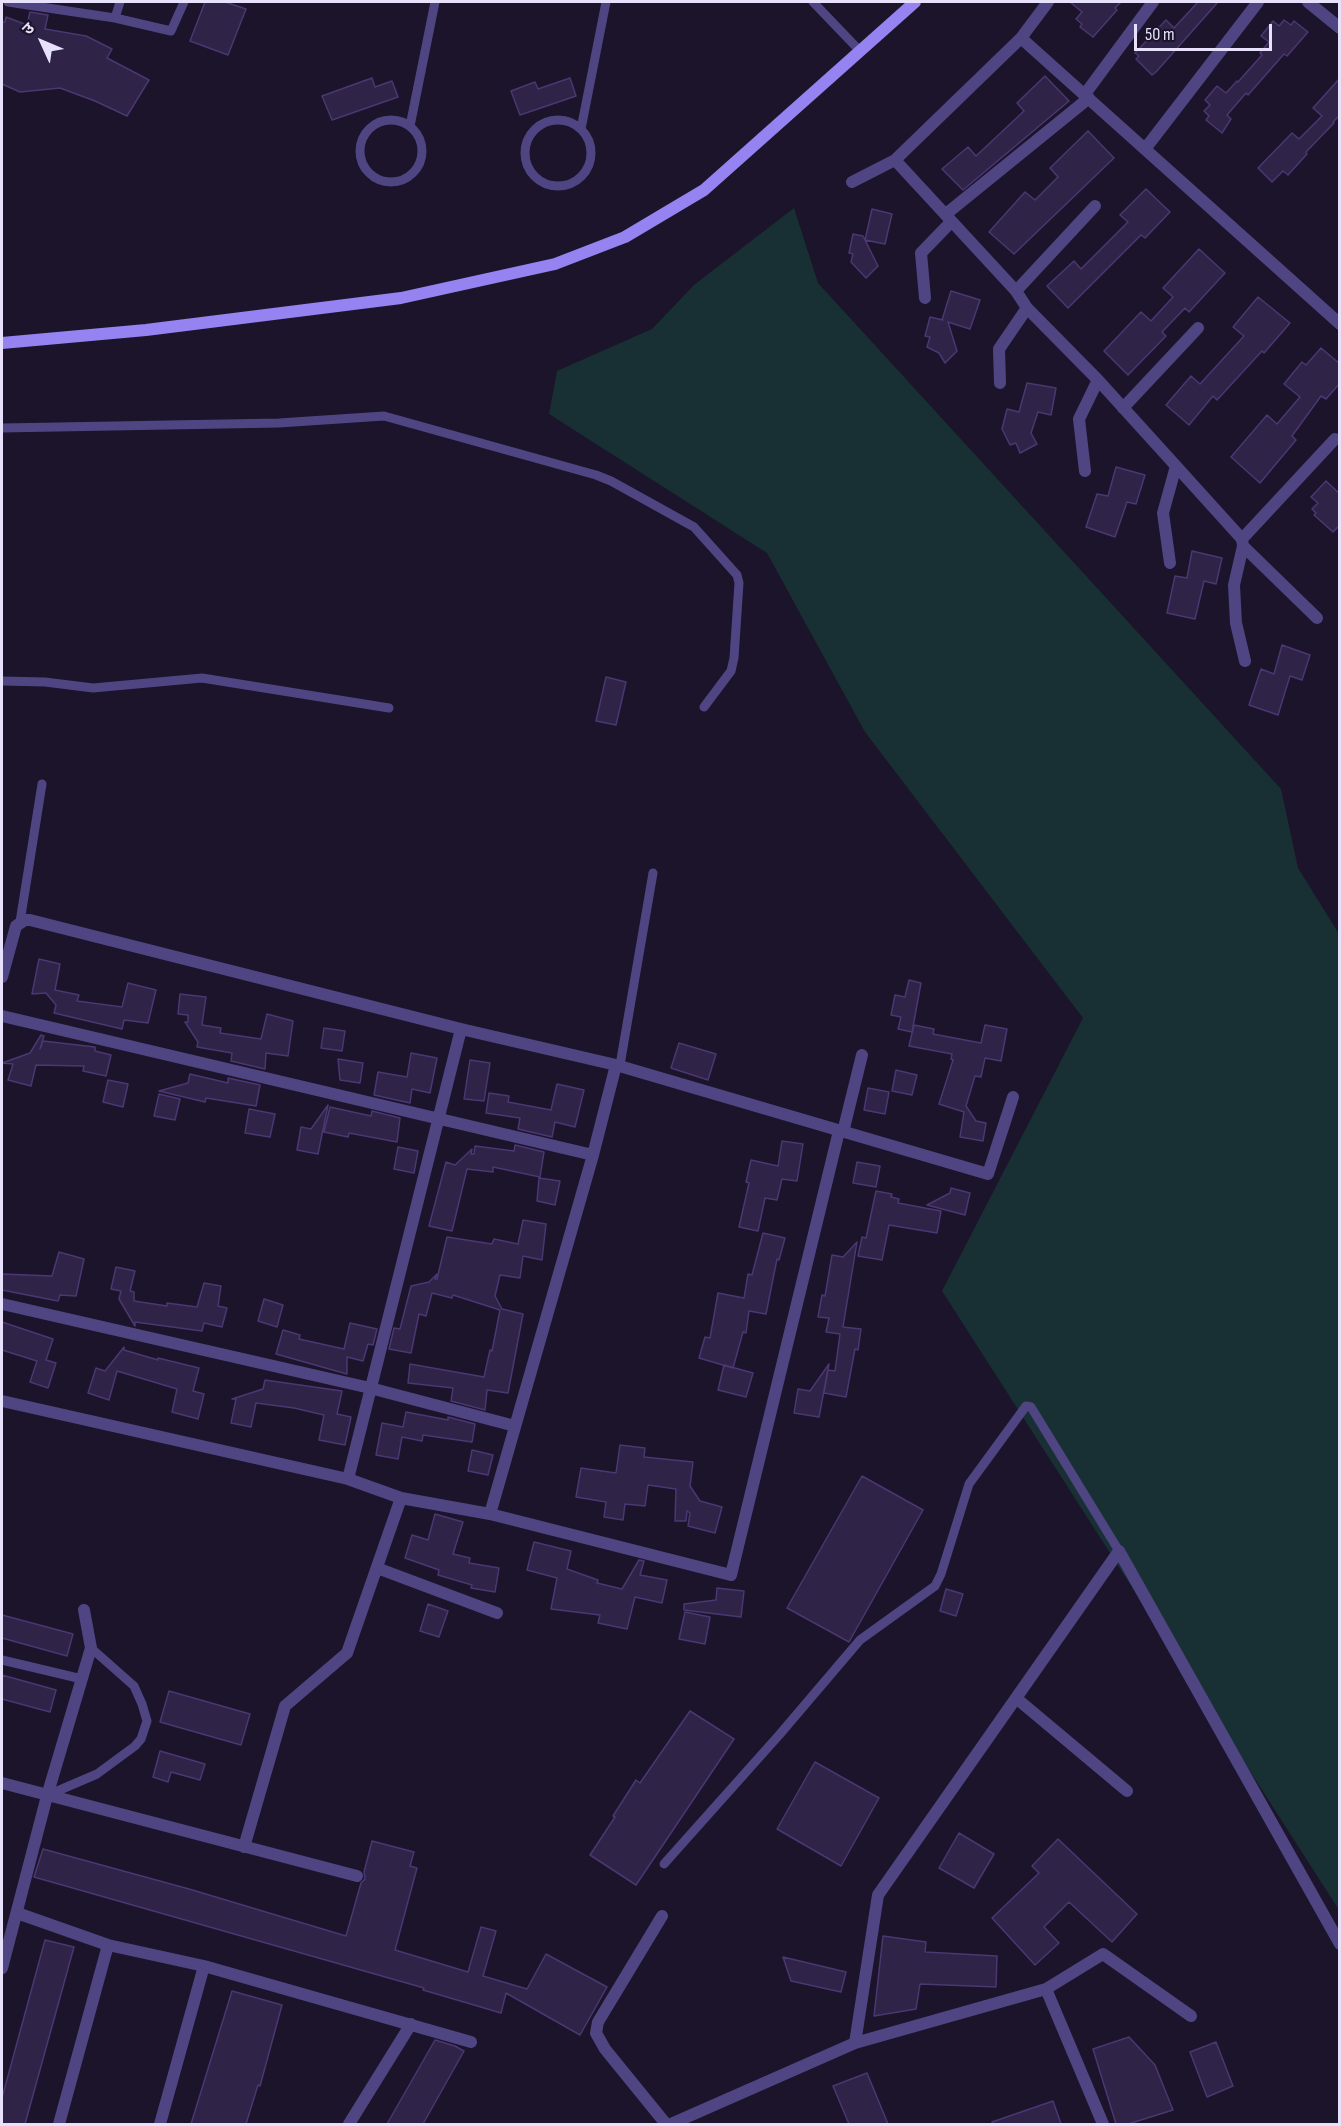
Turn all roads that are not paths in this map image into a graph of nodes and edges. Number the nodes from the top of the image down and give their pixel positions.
1 (8, 2) edge
2 (120, 2) edge
3 (184, 2) edge
4 (435, 2) edge
5 (606, 2) edge
6 (813, 2) edge
7 (915, 2) edge
8 (1048, 2) edge
9 (1153, 2) edge
10 (1258, 2) edge
11 (1308, 2) edge
12 (114, 18) junction
13 (1337, 22) edge
14 (1021, 38) junction
15 (860, 51) junction
16 (1087, 97) junction
17 (410, 126) junction
18 (580, 129) junction
19 (1145, 149) junction
20 (895, 160) junction
21 (852, 182) dead end
22 (1095, 207) dead end
23 (949, 218) junction
24 (1016, 291) junction
25 (925, 298) dead end
26 (1027, 308) junction
27 (1340, 324) edge
28 (1198, 328) dead end
29 (2, 342) edge
30 (1098, 380) junction
31 (1000, 382) dead end
32 (1124, 408) junction
33 (2, 428) edge
34 (1335, 439) dead end
35 (1176, 466) junction
36 (1085, 471) dead end
37 (1243, 543) junction
38 (1170, 563) dead end
39 (1317, 618) dead end
40 (1245, 661) dead end
41 (2, 681) edge
42 (704, 707) dead end
43 (389, 708) dead end
44 (42, 784) dead end
45 (653, 873) dead end
46 (20, 922) junction
47 (2, 977) edge
48 (2, 1016) edge
49 (461, 1029) junction
50 (862, 1055) dead end
51 (618, 1065) junction
52 (1013, 1097) dead end
53 (439, 1119) junction
54 (841, 1132) junction
55 (593, 1155) junction
56 (2, 1304) edge
57 (370, 1388) junction
58 (2, 1401) edge
59 (515, 1426) junction
60 (348, 1479) junction
61 (400, 1498) junction
62 (490, 1514) junction
63 (1119, 1551) junction
64 (376, 1568) junction
65 (84, 1610) dead end
66 (497, 1613) dead end
67 (91, 1648) junction
68 (2, 1660) edge
69 (82, 1679) junction
70 (1016, 1698) junction
71 (2, 1783) edge
72 (1127, 1791) dead end
73 (47, 1796) junction
74 (244, 1847) junction
75 (664, 1864) dead end
76 (357, 1876) dead end
77 (17, 1913) junction
78 (662, 1916) dead end
79 (1340, 1944) edge
80 (108, 1945) junction
81 (204, 1966) junction
82 (2, 1968) edge
83 (1046, 1989) junction
84 (1191, 2016) dead end
85 (411, 2024) junction
86 (471, 2042) dead end
87 (855, 2043) junction
88 (59, 2124) edge
89 (160, 2124) edge
90 (349, 2124) edge
91 (666, 2124) edge
92 (671, 2124) edge
93 (1103, 2124) edge

1 - 12 lane
2 - 12 lane
3 - 12 lane
4 - 17 lane
5 - 18 lane
6 - 15 lane
7 - 15 street
8 - 14 street
9 - 16 street
10 - 19 street
11 - 13 street
14 - 16 street
14 - 20 street
15 - 29 street
16 - 19 street
16 - 23 street
17 - 17 lane
18 - 18 lane
19 - 27 street
20 - 21 street
20 - 23 street
22 - 24 street
23 - 24 street
23 - 25 street
24 - 26 street
26 - 30 street
26 - 31 street
28 - 32 street
30 - 32 street
30 - 36 street
32 - 35 street
33 - 42 lane
34 - 37 street
35 - 37 street
35 - 38 street
37 - 39 street
37 - 40 street
41 - 43 lane
44 - 46 lane
45 - 51 lane
46 - 47 street
46 - 49 street
48 - 53 street
49 - 51 street
49 - 53 street
50 - 54 street
51 - 54 street
51 - 55 street
52 - 54 street
53 - 55 street
53 - 57 street
54 - 62 street
55 - 59 street
56 - 57 street
57 - 59 street
57 - 60 street
58 - 60 street
59 - 62 street
60 - 61 street
61 - 62 street
61 - 64 street
63 - 70 street
63 - 75 lane
63 - 79 street
64 - 66 street
64 - 74 street
65 - 67 street
67 - 69 street
67 - 73 lane
68 - 69 lane
69 - 73 street
70 - 72 street
70 - 87 street
71 - 73 street
73 - 74 street
73 - 77 street
74 - 76 street
77 - 80 street
77 - 82 street
78 - 91 street
80 - 81 street
80 - 88 street
81 - 85 street
81 - 89 street
83 - 84 street
83 - 87 street
83 - 93 street
85 - 86 street
85 - 90 street
87 - 92 street

